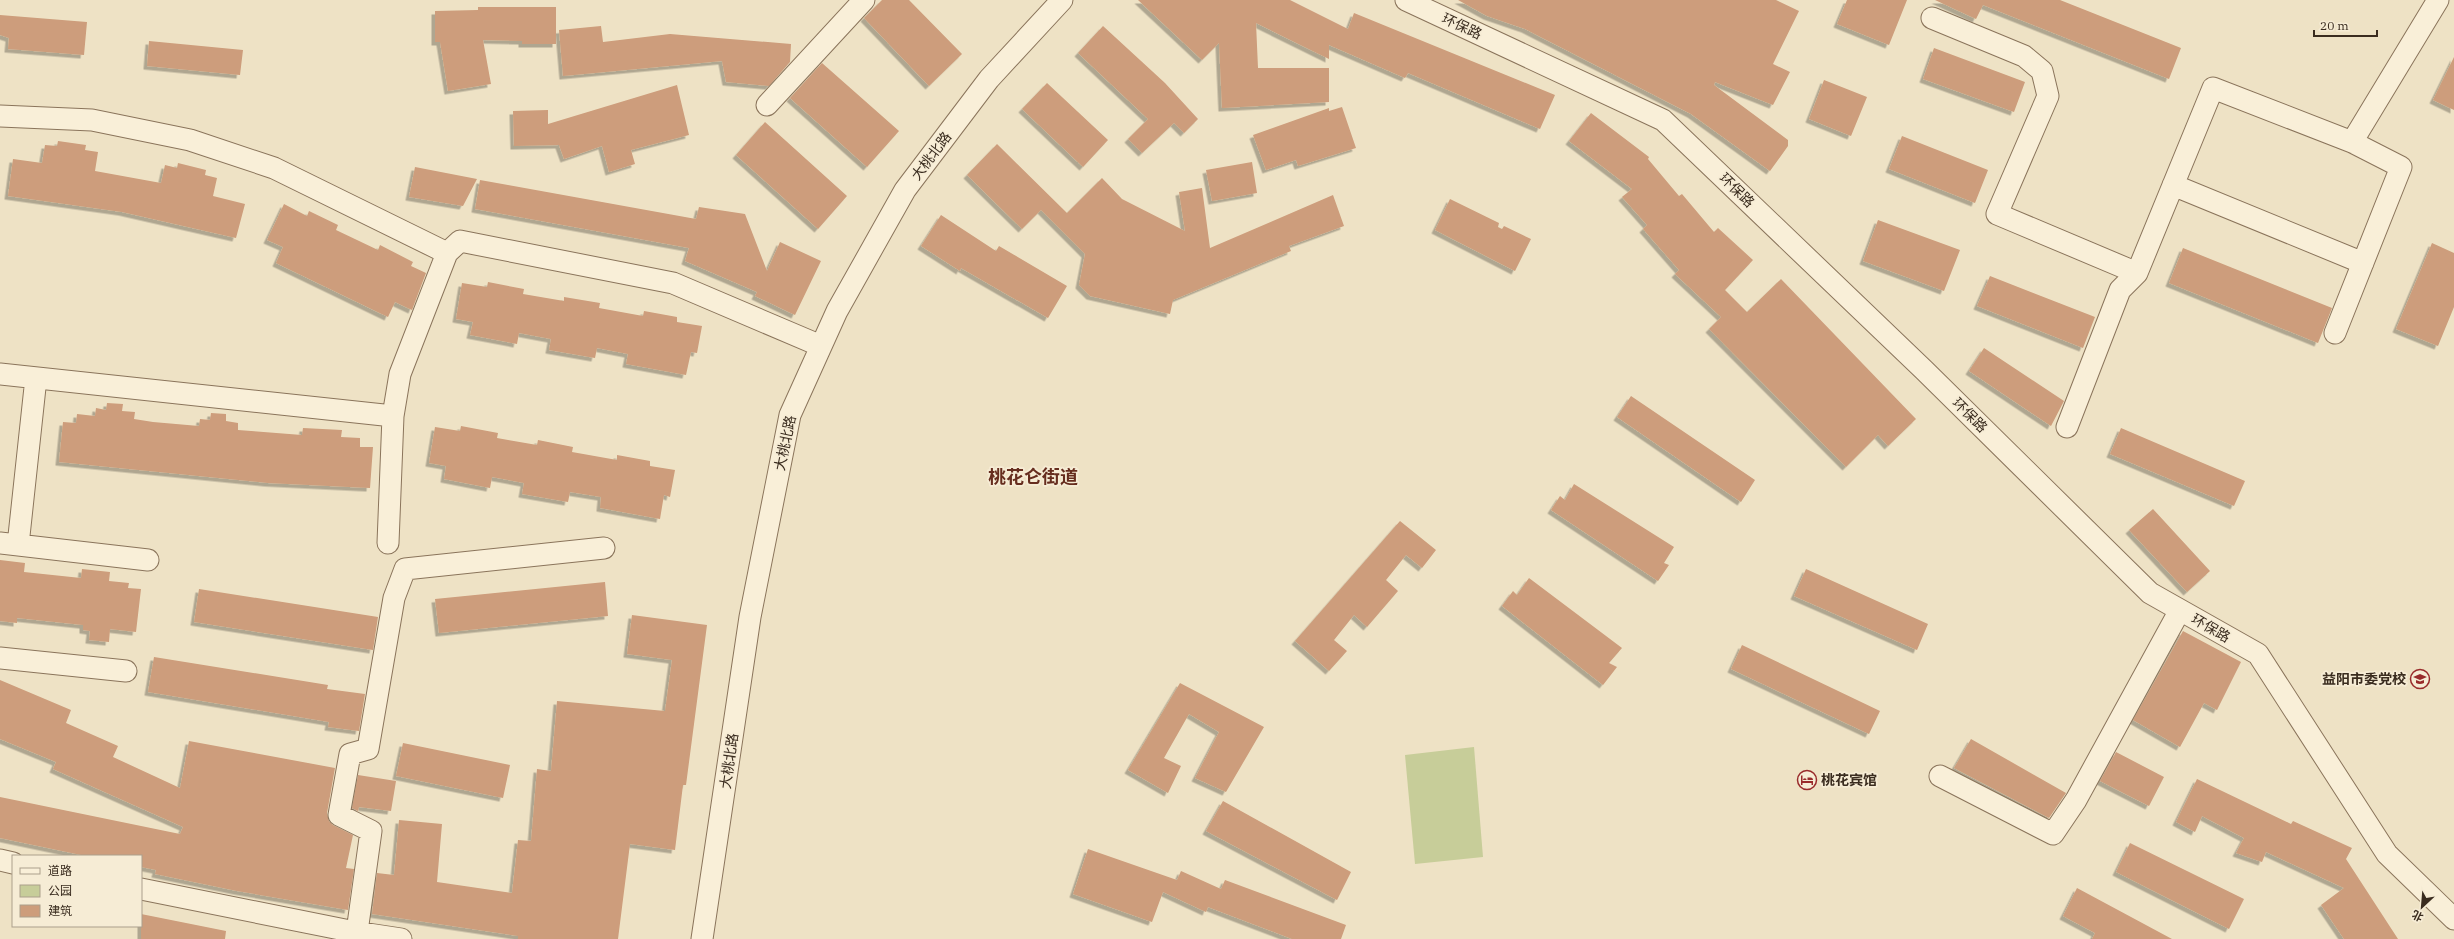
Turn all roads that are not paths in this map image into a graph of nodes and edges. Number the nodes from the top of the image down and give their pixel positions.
1 (864, 0) edge
2 (1062, 0) edge
3 (1406, 0) edge
4 (2438, 0) edge
5 (1932, 18) dead end
6 (766, 105) dead end
7 (0, 116) edge
8 (2352, 142) junction
9 (2173, 185) junction
10 (447, 253) junction
11 (2363, 263) junction
12 (2137, 274) junction
13 (2335, 333) dead end
14 (821, 346) junction
15 (0, 374) edge
16 (36, 378) junction
17 (393, 416) junction
18 (2067, 427) dead end
19 (388, 543) dead end
20 (9, 544) edge
21 (604, 548) dead end
22 (148, 560) dead end
23 (2180, 610) junction
24 (0, 658) edge
25 (126, 671) dead end
26 (1940, 776) dead end
27 (0, 860) edge
28 (12, 862) edge
29 (142, 888) edge
30 (2454, 919) edge
31 (355, 936) edge
32 (401, 939) edge
33 (702, 939) edge

1 - 6 street
2 - 14 street, 大桃北路
3 - 23 street, 环保路
4 - 8 street
5 - 12 street
7 - 10 street
8 - 9 street
8 - 11 street
9 - 11 street
9 - 12 street
10 - 14 street
10 - 17 street
11 - 13 street
12 - 18 street
14 - 33 street, 大桃北路
15 - 16 street
16 - 17 street
16 - 20 street
17 - 19 street
20 - 22 street
21 - 31 street
23 - 26 street
23 - 30 street, 环保路
24 - 25 street
27 - 28 street
29 - 31 street
31 - 32 street

